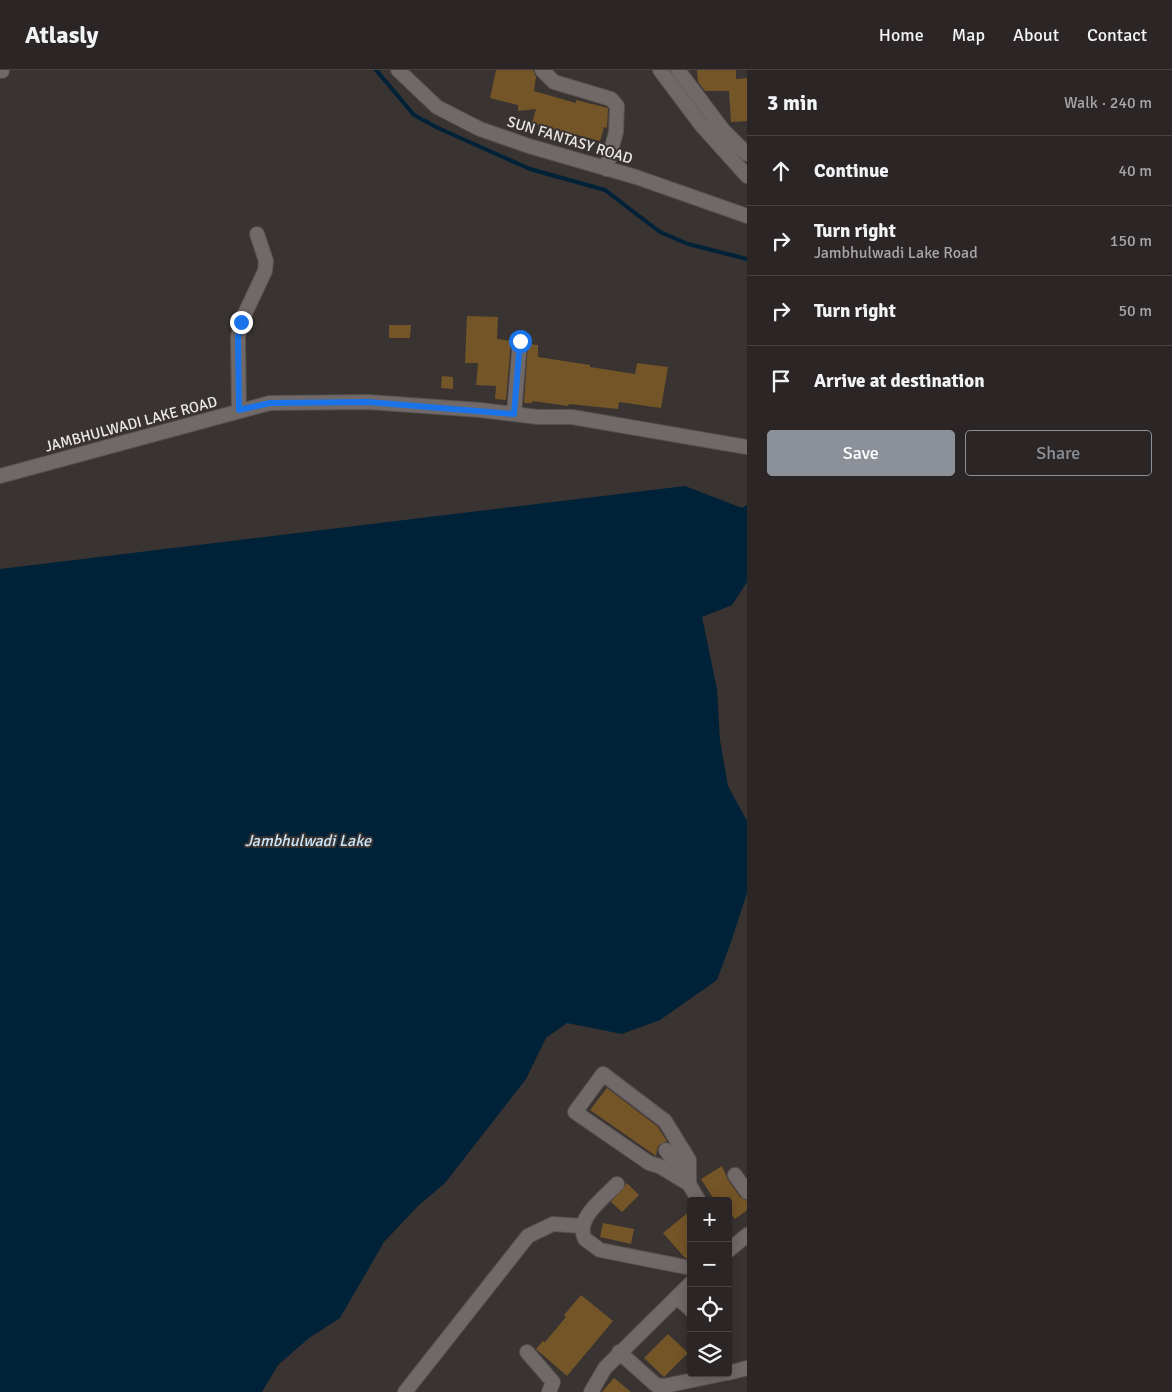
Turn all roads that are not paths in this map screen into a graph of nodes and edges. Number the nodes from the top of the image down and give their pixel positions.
1 (398, 70) edge
2 (542, 70) edge
3 (660, 70) edge
4 (678, 70) edge
5 (747, 154) edge
6 (606, 169) junction
7 (747, 176) edge
8 (747, 216) edge
9 (257, 234) dead end
10 (520, 341) dead end
11 (239, 410) junction
12 (514, 414) junction
13 (747, 447) edge
14 (0, 476) edge
15 (666, 1150) dead end
16 (734, 1176) dead end
17 (617, 1184) dead end
18 (689, 1184) junction
19 (747, 1192) edge
20 (697, 1197) edge
21 (582, 1226) junction
22 (747, 1235) edge
23 (732, 1247) edge
24 (687, 1267) edge
25 (687, 1287) edge
26 (677, 1297) junction
27 (687, 1306) edge
28 (527, 1352) dead end
29 (619, 1352) junction
30 (747, 1368) edge
31 (732, 1372) edge
32 (708, 1377) edge
33 (653, 1388) edge
34 (405, 1392) edge
35 (549, 1392) edge
36 (591, 1392) edge

1 - 6 street, SUN FANTASY ROAD
2 - 6 street
3 - 7 street
4 - 5 street
6 - 8 street, SUN FANTASY ROAD
9 - 11 street
10 - 12 street
11 - 12 street, JAMBHULWADI LAKE ROAD
11 - 14 street, JAMBHULWADI LAKE ROAD
12 - 13 street, JAMBHULWADI LAKE ROAD
15 - 18 street
16 - 19 street
17 - 21 street
18 - 18 street
18 - 20 street
21 - 24 street
21 - 34 street
22 - 23 street
25 - 26 street
26 - 27 street
26 - 29 street
28 - 35 street
29 - 33 street
29 - 36 street
30 - 31 street
32 - 33 street

